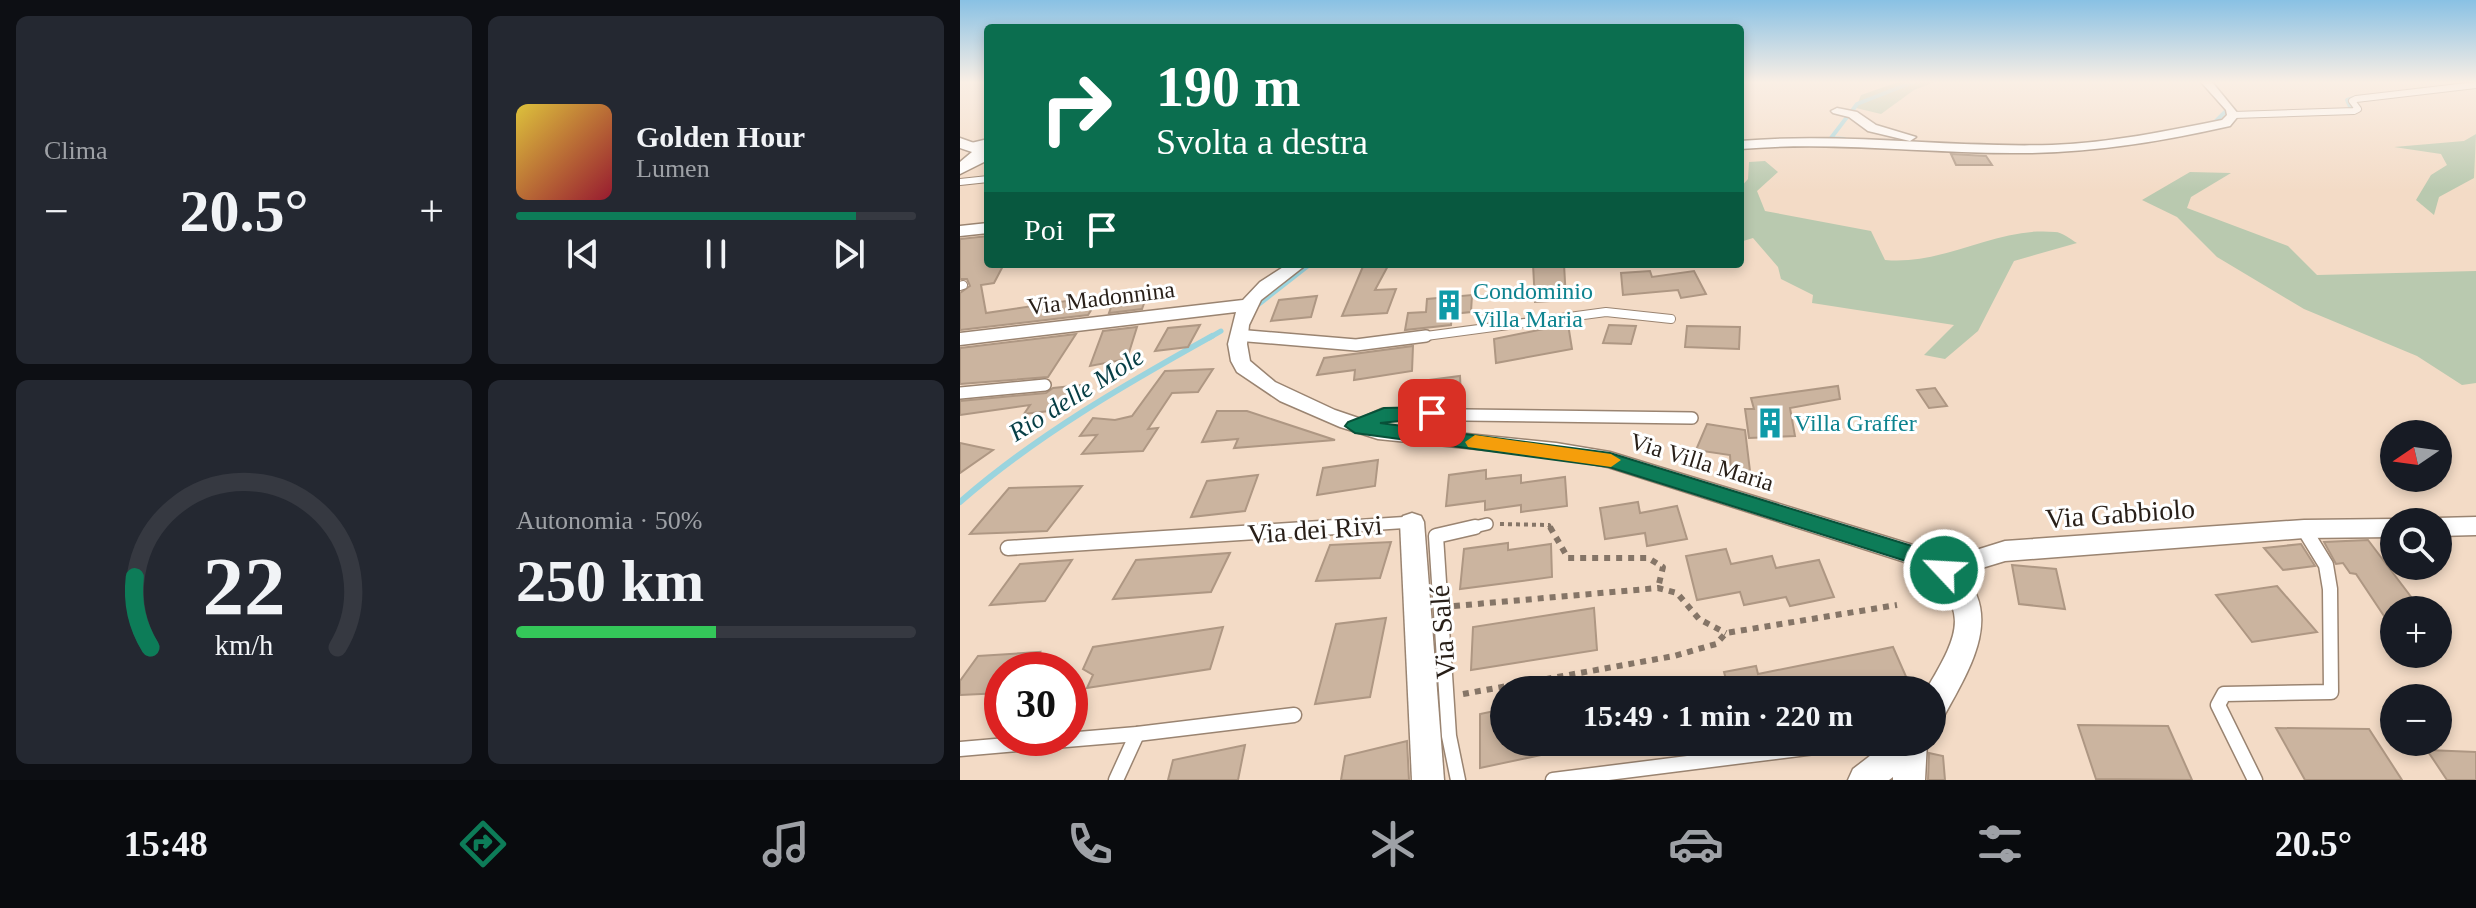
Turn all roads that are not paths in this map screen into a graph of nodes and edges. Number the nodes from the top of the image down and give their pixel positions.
1 (1859, 118) edge
2 (2230, 118) edge
3 (974, 143) edge
4 (1744, 145) edge
5 (1937, 148) junction
6 (960, 169) edge
7 (984, 179) edge
8 (960, 182) edge
9 (984, 228) edge
10 (960, 231) edge
11 (1294, 268) edge
12 (1247, 305) junction
13 (1671, 319) dead end
14 (1239, 335) junction
15 (960, 339) edge
16 (1045, 385) dead end
17 (960, 393) edge
18 (1692, 418) dead end
19 (1355, 426) junction
20 (1412, 522) joint
21 (1487, 524) road end
22 (2476, 526) edge
23 (2452, 527) edge
24 (2380, 528) edge
25 (2304, 529) junction
26 (1008, 548) dead end
27 (1944, 570) junction
28 (1946, 680) edge
29 (1294, 715) dead end
30 (1137, 734) junction
31 (960, 749) edge
32 (1743, 756) edge
33 (1895, 756) edge
34 (1910, 756) edge
35 (1116, 780) edge
36 (1428, 780) edge
37 (1458, 780) edge
38 (1553, 780) edge
39 (1864, 780) edge
40 (1909, 780) edge
41 (2255, 780) edge

1 - 5 street
2 - 5 street
3 - 6 street
4 - 5 street
7 - 8 lane
9 - 10 street
11 - 12 street
12 - 14 street
12 - 15 street, Via Madonnina
13 - 14 lane
14 - 19 street, Via Villa Maria
16 - 17 lane
18 - 19 lane
19 - 27 street, Via Villa Maria
20 - 26 lane, Via dei Rivi
20 - 36 street, Via dei Rivi
21 - 37 lane, Via Salé
22 - 23 street
24 - 25 street, Via Gabbiolo
25 - 27 street, Via Gabbiolo
25 - 41 lane
27 - 28 street
29 - 30 lane
30 - 31 lane
30 - 35 lane
32 - 38 lane
33 - 39 street
34 - 40 street

